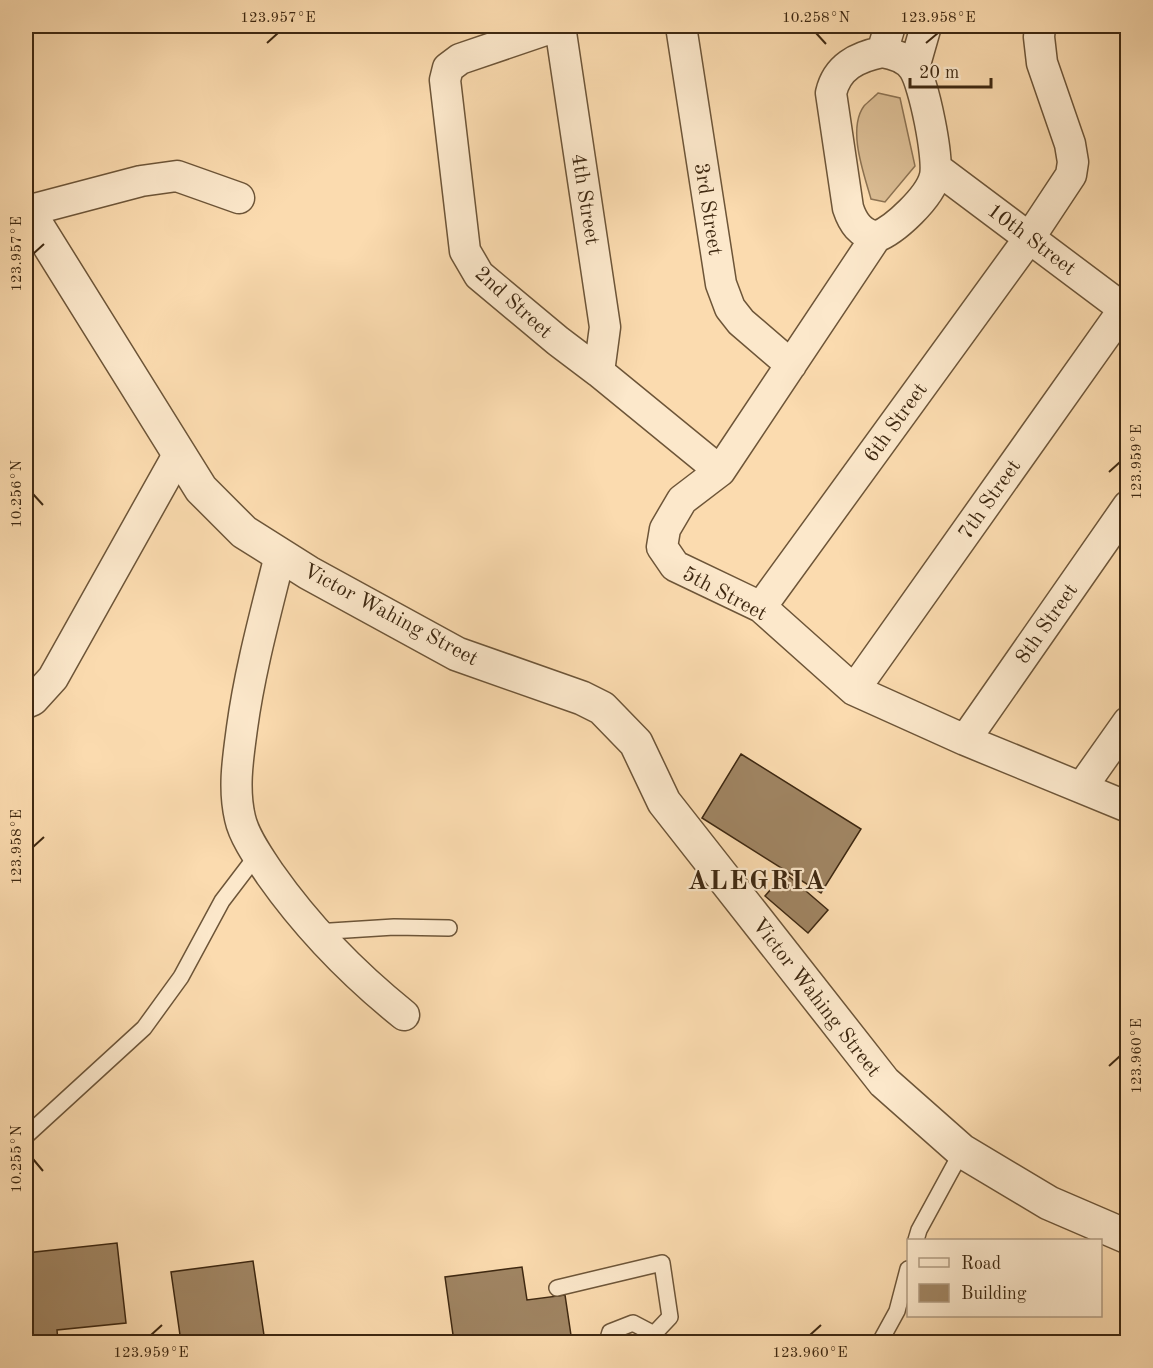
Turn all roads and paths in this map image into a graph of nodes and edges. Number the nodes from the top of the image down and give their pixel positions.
1 (558, 26) edge
2 (681, 26) edge
3 (926, 26) edge
4 (1040, 26) edge
5 (886, 39) edge
6 (914, 68) junction
7 (936, 168) junction
8 (239, 198) dead end
9 (26, 209) edge
10 (876, 237) junction
11 (1030, 237) junction
12 (1126, 310) edge
13 (791, 365) junction
14 (599, 372) junction
15 (179, 453) junction
16 (720, 471) junction
17 (1128, 506) edge
18 (280, 555) junction
19 (761, 607) junction
20 (854, 690) junction
21 (26, 703) edge
22 (1128, 722) edge
23 (965, 740) junction
24 (1082, 787) junction
25 (1128, 807) edge
26 (257, 855) junction
27 (449, 928) dead end
28 (315, 932) junction
29 (404, 1015) dead end
30 (26, 1136) edge
31 (962, 1151) junction
32 (1128, 1237) edge
33 (916, 1239) edge
34 (907, 1276) edge
35 (557, 1288) dead end
36 (655, 1338) edge
37 (607, 1342) edge
38 (880, 1342) edge

1 - 14 street, 4th Street
1 - 14 street, 2nd Street
2 - 13 street, 3rd Street
3 - 6 street
4 - 11 street, 6th Street
5 - 6 street
5 - 10 street
6 - 7 street
7 - 10 street
7 - 11 street, 10th Street
8 - 9 street
9 - 15 street, Victor Wahing Street
10 - 13 street, 5th Street
11 - 12 street, 10th Street
11 - 19 street, 6th Street
12 - 20 street, 7th Street
13 - 16 street, 5th Street
14 - 16 street, 2nd Street
15 - 18 street, Victor Wahing Street
15 - 21 street
16 - 19 street, 5th Street
17 - 23 street, 8th Street
18 - 26 street
18 - 31 street, Victor Wahing Street
19 - 20 street, 5th Street
20 - 23 street, 5th Street
22 - 24 street
23 - 24 street, 5th Street
24 - 25 street, 5th Street
26 - 28 street
26 - 30 lane
27 - 28 lane
28 - 29 street
31 - 32 street, Victor Wahing Street
31 - 33 lane
34 - 38 lane
35 - 36 lane
36 - 37 lane

